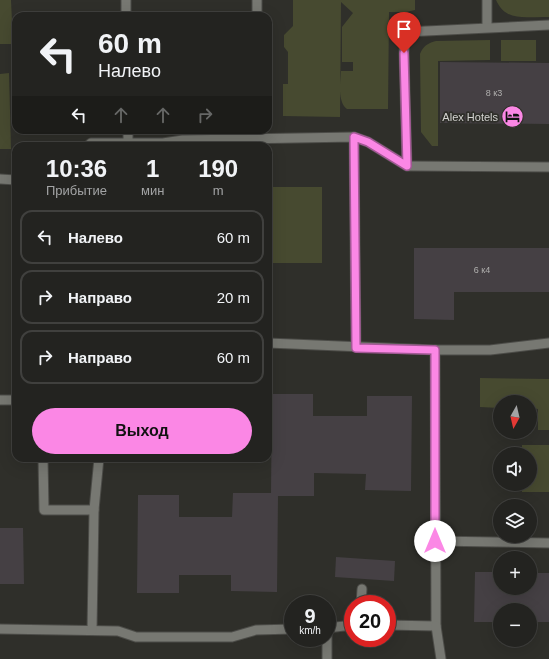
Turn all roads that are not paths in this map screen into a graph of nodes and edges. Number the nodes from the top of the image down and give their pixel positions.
1 (126, 0) edge
2 (257, 0) edge
3 (487, 0) edge
4 (126, 12) edge
5 (257, 12) edge
6 (549, 25) edge
7 (487, 27) junction
8 (128, 134) edge
9 (258, 134) edge
10 (354, 137) junction
11 (128, 142) edge
12 (173, 142) edge
13 (407, 166) junction
14 (549, 167) edge
15 (0, 180) edge
16 (12, 180) edge
17 (272, 343) edge
18 (549, 343) edge
19 (356, 348) junction
20 (435, 350) junction
21 (0, 400) edge
22 (12, 400) edge
23 (43, 462) edge
24 (99, 462) edge
25 (94, 510) junction
26 (435, 541) junction
27 (549, 543) edge
28 (362, 589) dead end
29 (362, 595) edge
30 (396, 625) edge
31 (436, 626) junction
32 (0, 629) edge
33 (284, 629) edge
34 (92, 630) junction
35 (327, 647) edge
36 (327, 659) edge
37 (441, 659) edge

1 - 4 lane
2 - 5 lane
3 - 7 lane
6 - 7 lane
7 - 13 lane
8 - 11 lane
9 - 10 lane
9 - 12 lane
10 - 13 lane
10 - 19 lane
13 - 14 lane
15 - 16 lane
17 - 19 lane
18 - 20 lane
19 - 20 lane
20 - 26 lane
21 - 22 lane
23 - 25 lane
24 - 25 lane
25 - 34 lane
26 - 27 lane
26 - 31 lane
28 - 29 lane
30 - 31 lane
31 - 37 lane
32 - 34 lane
33 - 34 lane
35 - 36 lane

